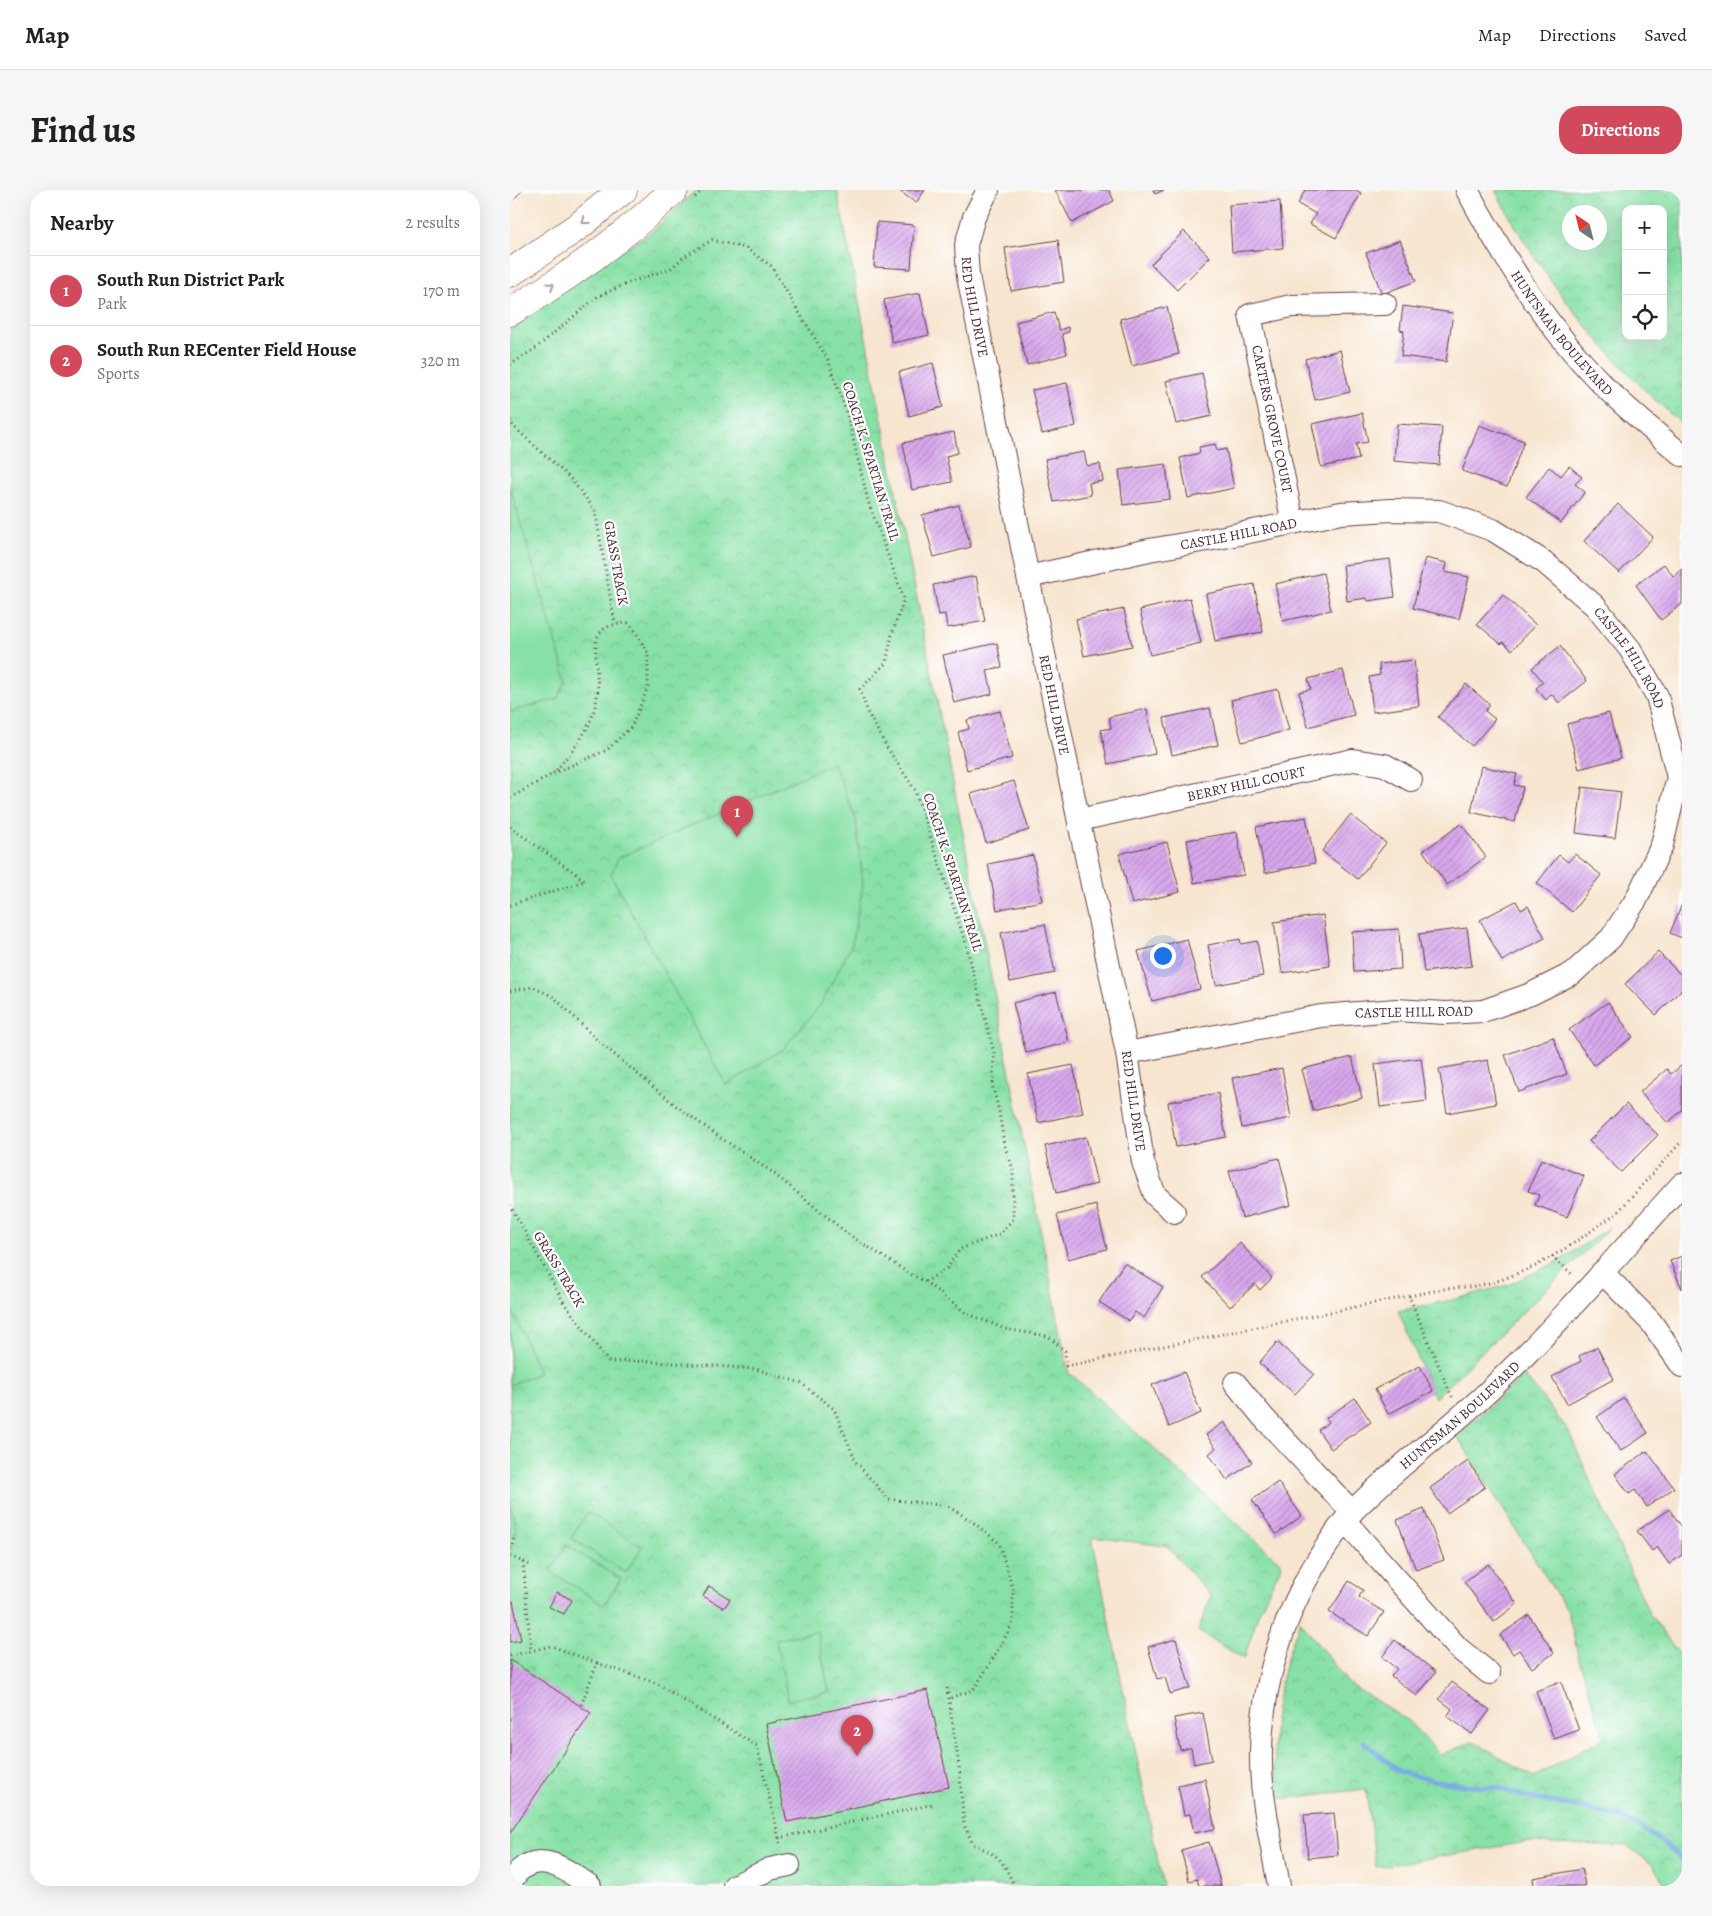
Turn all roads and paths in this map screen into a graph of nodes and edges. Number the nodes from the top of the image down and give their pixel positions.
1 (623, 190) edge
2 (674, 190) edge
3 (988, 190) edge
4 (1467, 190) edge
5 (510, 272) edge
6 (1385, 304) dead end
7 (510, 312) edge
8 (510, 365) edge
9 (510, 420) edge
10 (1682, 455) edge
11 (1294, 524) junction
12 (1028, 577) junction
13 (615, 624) junction
14 (554, 773) junction
15 (1680, 776) edge
16 (1411, 780) dead end
17 (510, 798) edge
18 (1079, 820) junction
19 (510, 827) edge
20 (510, 905) edge
21 (510, 991) edge
22 (1127, 1053) junction
23 (1682, 1141) edge
24 (1682, 1184) edge
25 (510, 1205) edge
26 (1174, 1212) dead end
27 (1552, 1256) junction
28 (1595, 1280) junction
29 (926, 1282) junction
30 (1409, 1296) junction
31 (1682, 1366) edge
32 (1234, 1383) dead end
33 (1461, 1416) junction
34 (1348, 1516) junction
35 (514, 1535) dead end
36 (510, 1549) edge
37 (510, 1556) edge
38 (523, 1562) junction
39 (532, 1566) dead end
40 (531, 1651) junction
41 (510, 1656) edge
42 (597, 1663) junction
43 (1489, 1672) dead end
44 (947, 1688) dead end
45 (950, 1698) junction
46 (581, 1706) dead end
47 (934, 1804) dead end
48 (779, 1838) junction
49 (789, 1865) joint
50 (510, 1883) edge
51 (590, 1886) edge
52 (734, 1886) edge
53 (1014, 1886) edge
54 (1279, 1886) edge

1 -> 5 highway
7 -> 2 highway
3 - 12 street, RED HILL DRIVE
4 - 10 street, HUNTSMAN BOULEVARD
6 - 11 street, CARTERS GROVE COURT
8 - 29 path, COACH K. SPARTIAN TRAIL
9 - 13 path, GRASS TRACK
11 - 12 street, CASTLE HILL ROAD
11 - 15 street, CASTLE HILL ROAD
12 - 18 street, RED HILL DRIVE
13 - 14 path
13 - 14 path
14 - 17 path
15 - 22 street, CASTLE HILL ROAD
16 - 18 street, BERRY HILL COURT
18 - 22 street, RED HILL DRIVE
19 - 20 path
21 - 29 path
22 - 26 street, RED HILL DRIVE
23 - 27 path
24 - 28 street, HUNTSMAN BOULEVARD
25 - 45 path, GRASS TRACK
27 - 28 path
27 - 30 path
28 - 31 street
28 - 33 street, HUNTSMAN BOULEVARD
29 - 30 path
30 - 33 path
32 - 34 street
33 - 34 street, HUNTSMAN BOULEVARD
34 - 43 street
34 - 54 street, HUNTSMAN BOULEVARD
35 - 36 path
37 - 38 path
38 - 39 path
38 - 40 path
40 - 41 path
40 - 42 path
42 - 46 path
42 - 48 path
44 - 45 path
45 - 53 path
47 - 48 path
48 - 49 path
49 - 52 street
50 - 51 street

